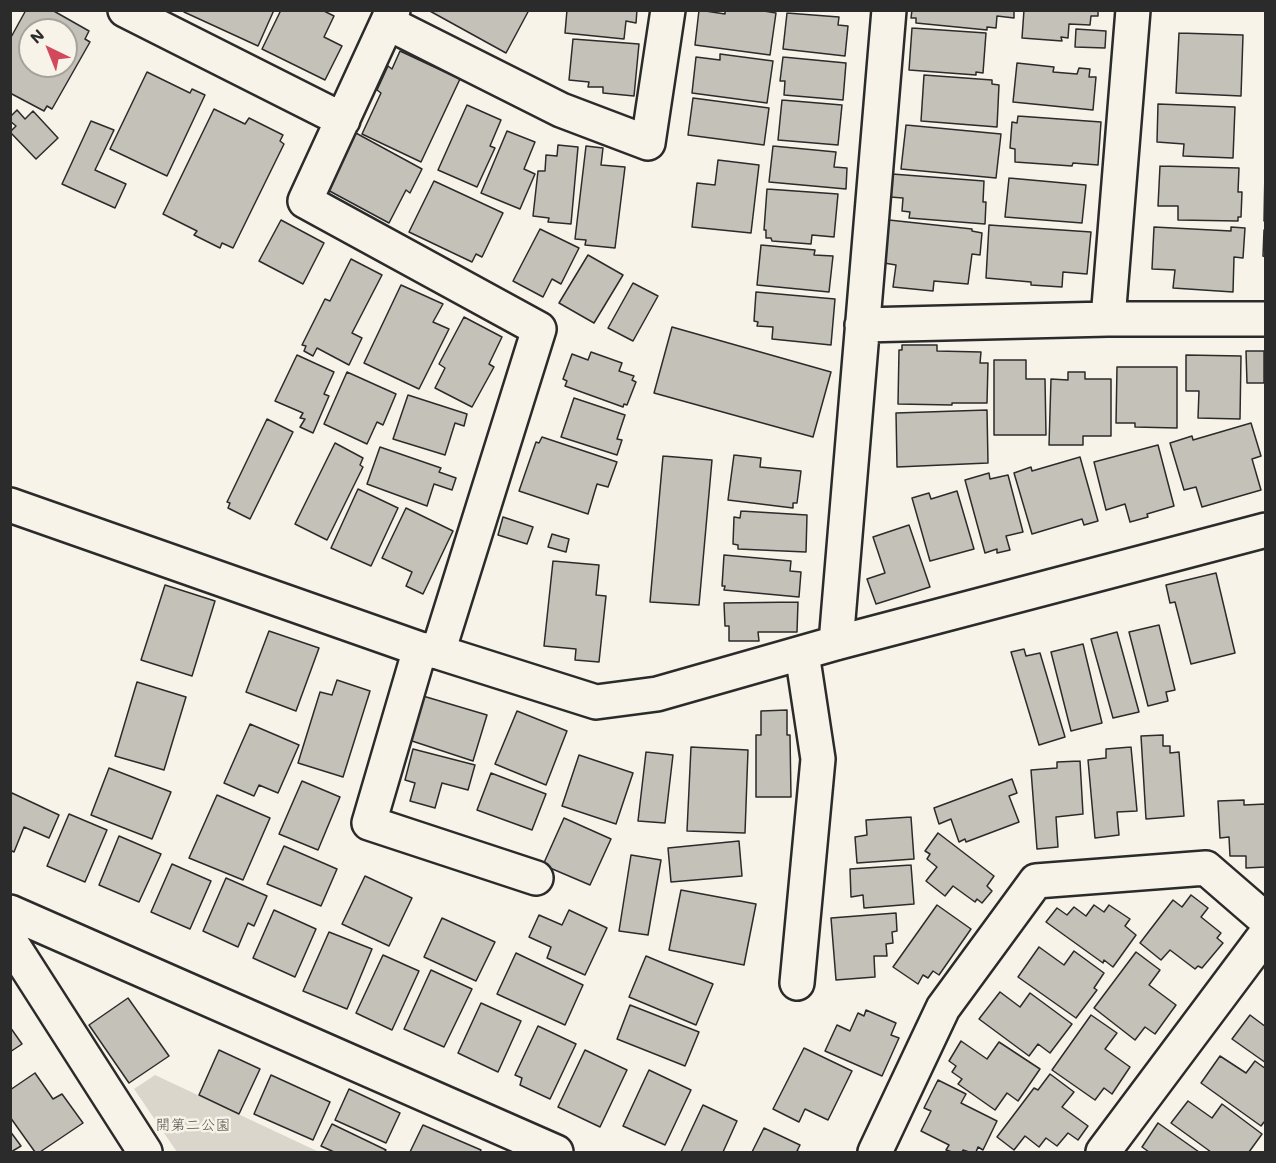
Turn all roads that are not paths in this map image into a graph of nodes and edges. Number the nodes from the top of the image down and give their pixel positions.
1 (668, 10) edge
2 (889, 10) edge
3 (1133, 10) edge
4 (135, 12) edge
5 (390, 17) edge
6 (343, 120) junction
7 (1266, 318) edge
8 (1108, 319) junction
9 (862, 325) junction
10 (10, 505) edge
11 (1266, 530) edge
12 (836, 642) junction
13 (429, 650) junction
14 (802, 653) junction
15 (536, 878) dead end
16 (10, 912) edge
17 (1266, 920) edge
18 (1266, 934) edge
19 (10, 941) edge
20 (796, 983) dead end
21 (134, 1149) edge
22 (556, 1152) edge
23 (875, 1152) edge
24 (1103, 1152) edge

1 - 5 street
2 - 9 street
3 - 8 street
4 - 6 street
5 - 6 street
6 - 13 street
7 - 8 street
8 - 9 street
9 - 12 street
10 - 13 street
11 - 12 street
12 - 14 street
13 - 14 street
13 - 15 street
14 - 20 street
16 - 22 street
17 - 23 street
18 - 24 street
19 - 21 street

